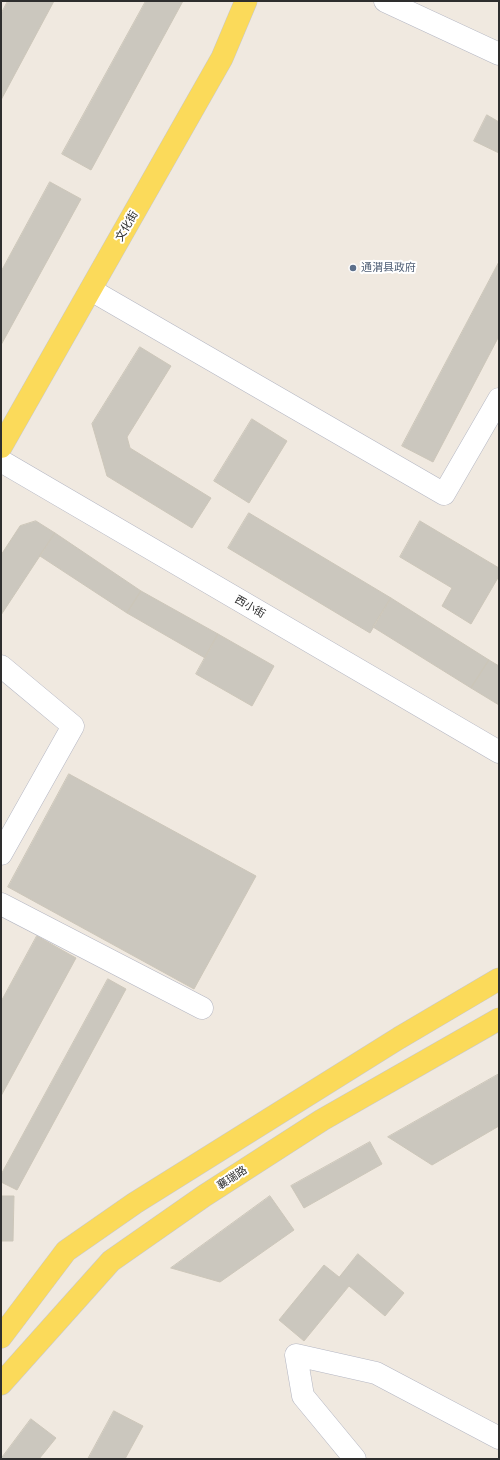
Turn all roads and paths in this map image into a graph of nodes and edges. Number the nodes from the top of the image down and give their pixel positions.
1 (246, 1) edge
2 (385, 1) edge
3 (499, 54) edge
4 (91, 290) junction
5 (499, 399) edge
6 (1, 447) edge
7 (1, 461) edge
8 (1, 666) edge
9 (499, 752) edge
10 (1, 854) edge
11 (1, 904) edge
12 (499, 979) edge
13 (202, 1008) dead end
14 (499, 1019) edge
15 (1, 1336) edge
16 (1, 1384) edge
17 (499, 1438) edge
18 (355, 1459) edge

1 - 4 main road, 文化街
2 - 3 street
4 - 5 street
4 - 6 main road, 文化街
7 - 9 street, 西小街
8 - 10 street
11 - 13 street
12 - 15 main road
14 - 16 main road, 襄瑞路
17 - 18 street

